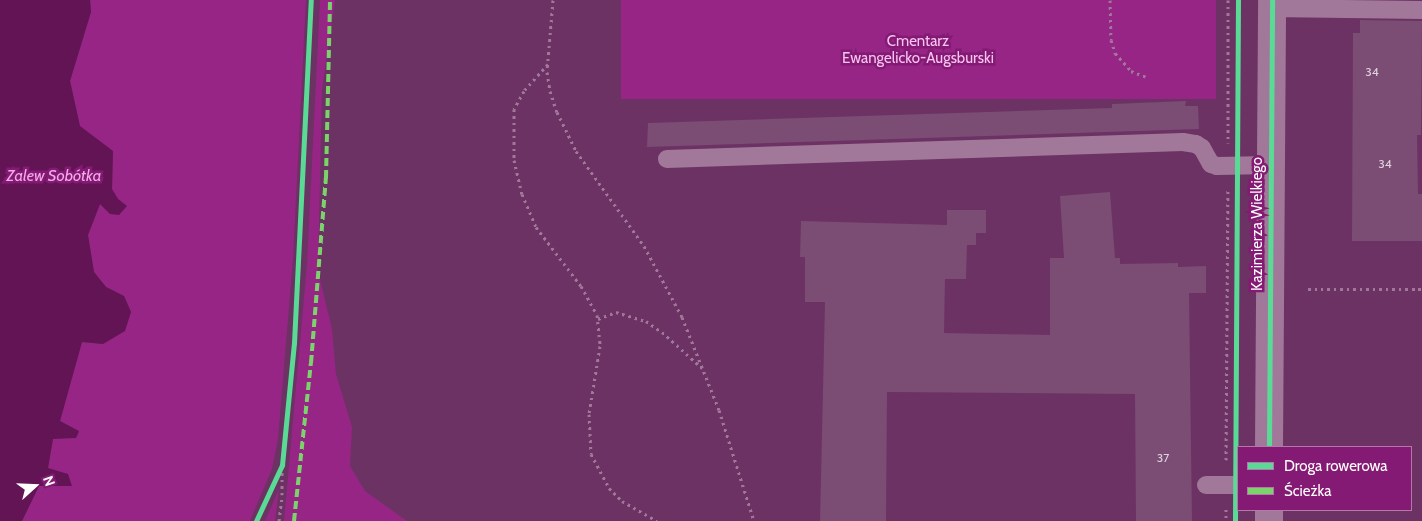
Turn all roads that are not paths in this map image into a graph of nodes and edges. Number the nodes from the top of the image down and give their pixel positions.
1 (1272, 4) edge
2 (1422, 10) edge
3 (667, 159) dead end
4 (1270, 164) junction
5 (1269, 446) edge
6 (1206, 485) dead end
7 (1232, 485) edge

1 - 2 lane
1 - 4 street, Kazimierza Wielkiego
3 - 4 lane
4 - 5 street, Kazimierza Wielkiego
6 - 7 lane

